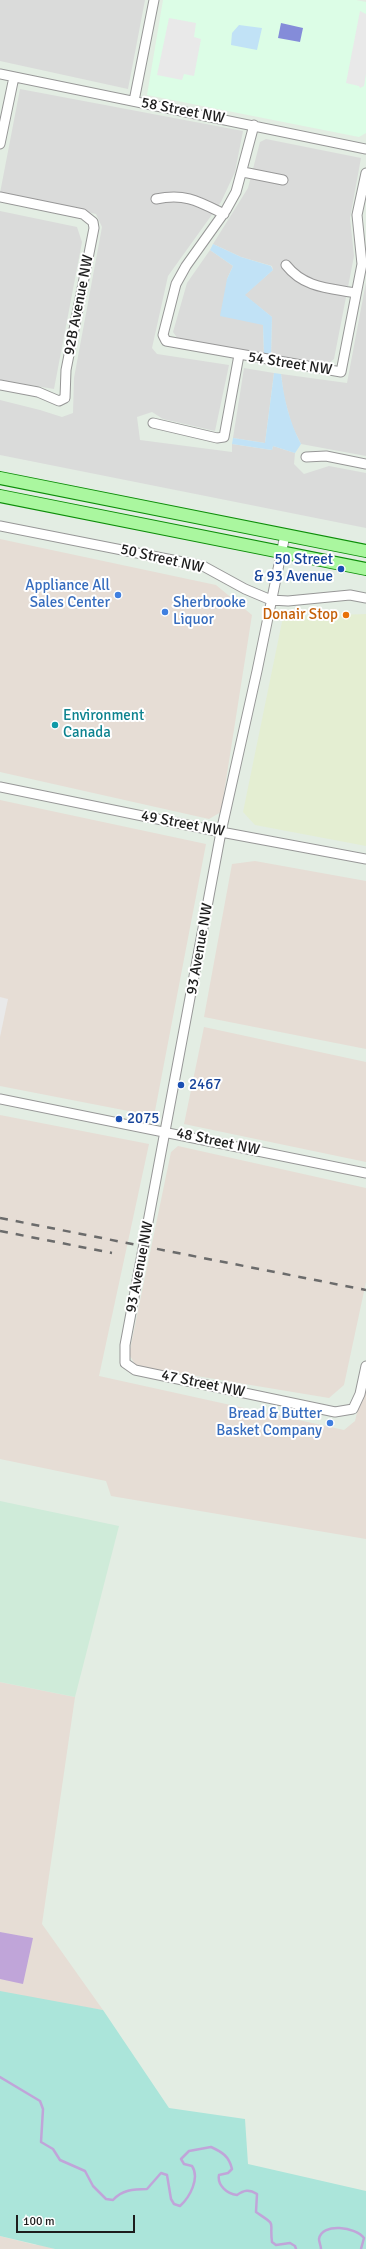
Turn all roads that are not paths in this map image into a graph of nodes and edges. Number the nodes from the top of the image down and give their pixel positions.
1 (154, 0) edge
2 (0, 74) edge
3 (14, 77) junction
4 (134, 101) junction
5 (254, 125) junction
6 (0, 144) edge
7 (366, 149) edge
8 (243, 172) junction
9 (366, 173) edge
10 (283, 180) dead end
11 (0, 197) edge
12 (156, 199) dead end
13 (224, 214) junction
14 (286, 265) dead end
15 (356, 293) junction
16 (239, 355) junction
17 (0, 385) edge
18 (152, 423) dead end
19 (306, 457) dead end
20 (366, 464) edge
21 (0, 478) edge
22 (0, 496) edge
23 (0, 526) edge
24 (285, 535) junction
25 (366, 551) edge
26 (281, 552) junction
27 (366, 569) edge
28 (366, 598) edge
29 (271, 600) junction
30 (0, 787) edge
31 (221, 832) junction
32 (366, 859) edge
33 (0, 1099) edge
34 (166, 1132) junction
35 (366, 1173) edge
36 (124, 1364) joint
37 (366, 1366) edge

1 - 4 street
2 - 3 street, 58 Street NW
3 - 4 street, 58 Street NW
3 - 6 street
4 - 5 street, 58 Street NW
5 - 7 street, 58 Street NW
5 - 8 street
8 - 10 street
8 - 13 street
9 - 15 street
11 - 17 street, 92B Avenue NW
12 - 13 street
13 - 16 street, 54 Street NW
14 - 15 street
15 - 16 street, 54 Street NW
16 - 18 street, 54 Street NW
19 - 20 street
21 - 24 main road
22 - 26 main road, 50 Street NW
23 - 29 street, 50 Street NW
24 - 25 main road
24 - 26 street, 93 Avenue NW
26 - 27 main road, 50 Street NW
26 - 29 street, 93 Avenue NW
28 - 29 street, 50 Street NW
29 - 31 street, 93 Avenue NW
30 - 31 street, 49 Street NW
31 - 32 street, 49 Street NW
31 - 34 street, 93 Avenue NW
33 - 34 street, 48 Street NW
34 - 35 street, 48 Street NW
34 - 36 street, 93 Avenue NW
36 - 37 street, 47 Street NW

